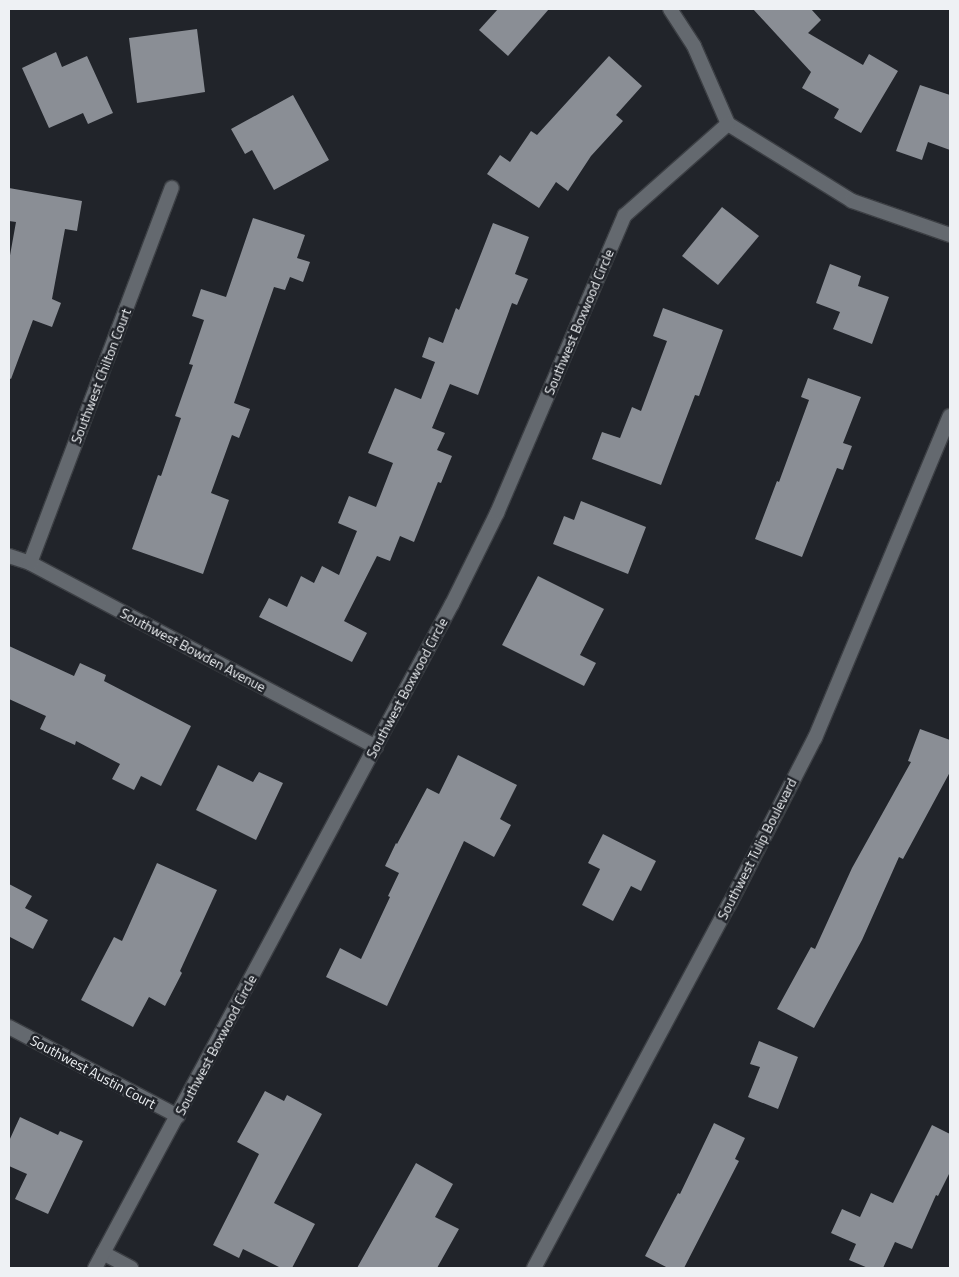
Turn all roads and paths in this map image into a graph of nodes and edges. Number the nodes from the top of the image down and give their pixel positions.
1 (670, 9) edge
2 (728, 124) junction
3 (172, 188) dead end
4 (950, 235) edge
5 (950, 416) edge
6 (9, 556) edge
7 (30, 563) junction
8 (376, 747) junction
9 (9, 1027) edge
10 (178, 1116) junction
11 (104, 1253) junction
12 (95, 1268) edge
13 (131, 1268) edge
14 (534, 1268) edge

1 - 2 street
2 - 4 street
2 - 8 street, Southwest Boxwood Circle
3 - 7 street, Southwest Chilton Court
5 - 14 street, Southwest Tulip Boulevard
6 - 7 street, Southwest Bowden Avenue
7 - 8 street, Southwest Bowden Avenue
8 - 10 street, Southwest Boxwood Circle
9 - 10 street, Southwest Austin Court
10 - 11 street, Southwest Boxwood Circle
11 - 12 street, Southwest Boxwood Circle
11 - 13 street

